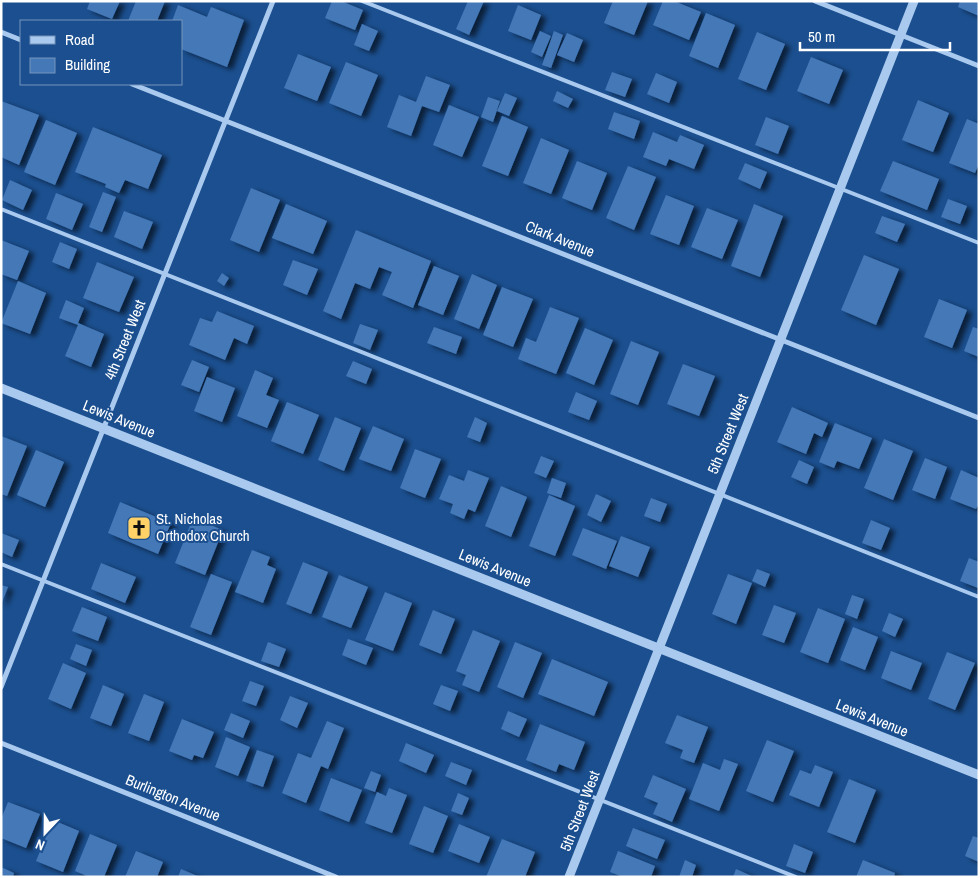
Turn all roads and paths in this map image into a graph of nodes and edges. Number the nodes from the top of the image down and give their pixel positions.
1 (273, 1) edge
2 (362, 1) edge
3 (815, 1) edge
4 (914, 1) edge
5 (1, 32) edge
6 (900, 35) junction
7 (20, 40) edge
8 (979, 66) edge
9 (135, 85) edge
10 (225, 121) junction
11 (840, 188) junction
12 (1, 209) edge
13 (979, 243) edge
14 (165, 274) junction
15 (780, 339) junction
16 (1, 388) edge
17 (979, 418) edge
18 (104, 428) junction
19 (720, 493) junction
20 (1, 564) edge
21 (44, 580) junction
22 (979, 596) edge
23 (659, 648) junction
24 (1, 688) edge
25 (1, 743) edge
26 (979, 775) edge
27 (599, 799) junction
28 (336, 877) edge
29 (569, 877) edge
30 (796, 877) edge

1 - 10 street, 4th Street West
2 - 11 lane
3 - 6 street
4 - 6 street, 5th Street West
5 - 7 street
6 - 8 street
6 - 11 street, 5th Street West
9 - 10 street, Clark Avenue
10 - 14 street, 4th Street West
10 - 15 street, Clark Avenue
11 - 13 lane
11 - 15 street, 5th Street West
12 - 14 lane
14 - 18 street, 4th Street West
14 - 19 lane
15 - 17 street, Clark Avenue
15 - 19 street, 5th Street West
16 - 18 street, Lewis Avenue
18 - 21 street, 4th Street West
18 - 23 street, Lewis Avenue
19 - 22 lane
19 - 23 street, 5th Street West
20 - 21 lane
21 - 24 street, 4th Street West
21 - 27 lane
23 - 26 street, Lewis Avenue
23 - 27 street, 5th Street West
25 - 28 street, Burlington Avenue
27 - 29 street, 5th Street West
27 - 30 lane

